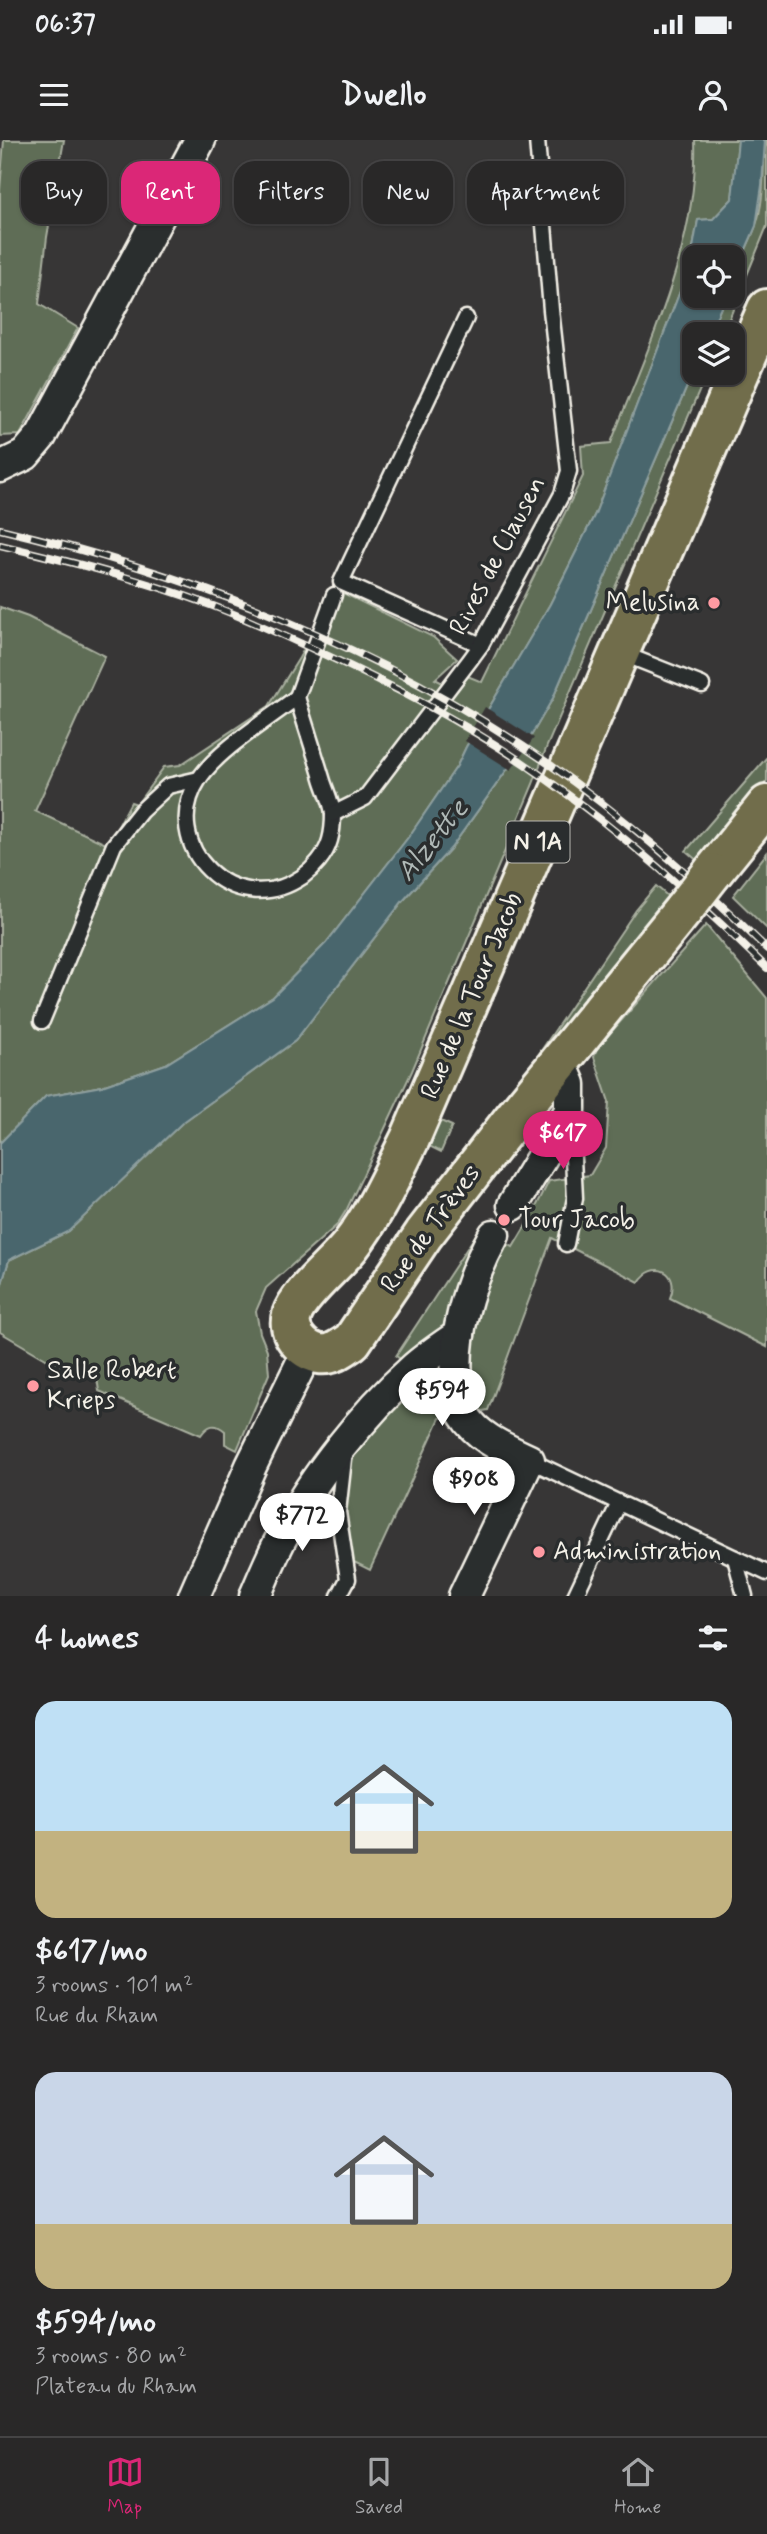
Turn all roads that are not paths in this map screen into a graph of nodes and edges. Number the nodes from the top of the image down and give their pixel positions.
1 (200, 140) edge
2 (537, 140) edge
3 (767, 309) edge
4 (466, 318) dead end
5 (0, 467) edge
6 (334, 595) dead end
7 (481, 645) junction
8 (620, 652) junction
9 (702, 685) dead end
10 (297, 697) junction
11 (199, 779) junction
12 (767, 805) edge
13 (333, 814) junction
14 (41, 1021) dead end
15 (560, 1061) junction
16 (570, 1111) junction
17 (513, 1205) dead end
18 (494, 1235) dead end
19 (566, 1244) dead end
20 (459, 1335) junction
21 (308, 1350) junction
22 (346, 1441) junction
23 (529, 1460) junction
24 (619, 1503) junction
25 (735, 1558) junction
26 (767, 1573) edge
27 (194, 1596) edge
28 (255, 1596) edge
29 (339, 1596) edge
30 (464, 1596) edge
31 (575, 1596) edge
32 (745, 1596) edge

1 - 5 street
2 - 7 lane, Rives de Clausen
3 - 8 main road, Rue de la Tour Jacob / N 1A
4 - 7 lane
6 - 10 lane
7 - 13 lane, Rives de Clausen
8 - 9 lane
8 - 21 main road, Rue de la Tour Jacob / N 1A
10 - 11 lane
10 - 13 lane
11 - 13 lane
11 - 14 lane
12 - 15 main road, Rue de Trèves, bridge
15 - 16 street
15 - 21 main road, Rue de Trèves
16 - 17 street
16 - 19 lane
18 - 20 street
20 - 22 street
20 - 23 street
21 - 27 street
22 - 28 street
22 - 29 lane
23 - 24 lane
23 - 30 street
24 - 25 lane
24 - 31 lane
25 - 26 lane
25 - 32 lane

